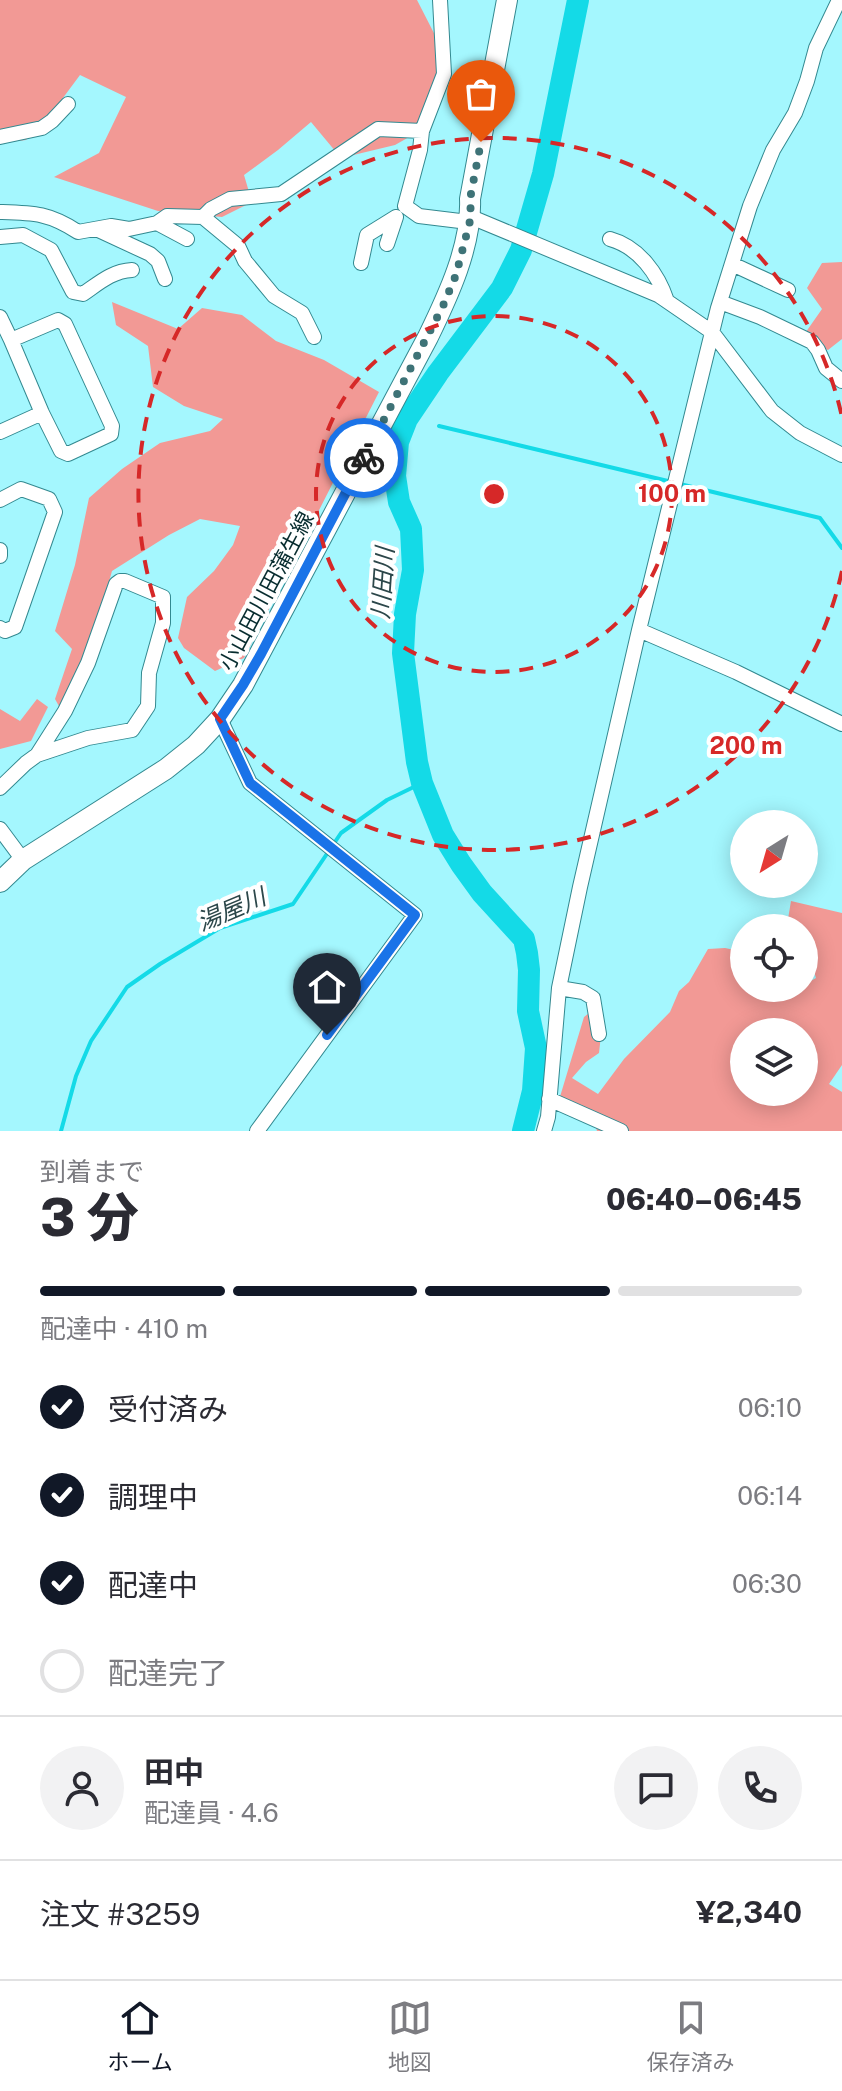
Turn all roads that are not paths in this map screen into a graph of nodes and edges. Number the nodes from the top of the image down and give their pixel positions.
1 (440, 0) edge
2 (507, 0) edge
3 (839, 1) edge
4 (68, 104) dead end
5 (422, 131) junction
6 (0, 137) edge
7 (0, 212) edge
8 (403, 213) junction
9 (203, 217) junction
10 (471, 217) junction
11 (157, 223) junction
12 (96, 229) junction
13 (0, 237) edge
14 (187, 239) dead end
15 (610, 239) dead end
16 (387, 244) dead end
17 (361, 263) dead end
18 (732, 264) junction
19 (132, 270) dead end
20 (165, 279) dead end
21 (788, 290) dead end
22 (667, 302) junction
23 (720, 302) junction
24 (0, 317) edge
25 (712, 332) junction
26 (314, 337) dead end
27 (11, 340) junction
28 (842, 381) edge
29 (42, 413) junction
30 (0, 432) edge
31 (842, 455) edge
32 (0, 500) edge
33 (0, 628) edge
34 (639, 630) junction
35 (220, 719) junction
36 (842, 724) edge
37 (37, 755) junction
38 (0, 788) edge
39 (0, 829) edge
40 (23, 860) junction
41 (0, 882) edge
42 (559, 988) junction
43 (599, 1034) dead end
44 (549, 1099) junction
45 (257, 1131) edge
46 (544, 1131) edge
47 (621, 1131) edge

1 - 5 street
2 - 10 main road, 小山田川田蒲生線
3 - 18 street
4 - 6 street
5 - 8 street
5 - 9 street
7 - 12 street
8 - 10 street
8 - 16 street
8 - 17 street
9 - 11 street
9 - 26 street
10 - 22 street
10 - 35 main road, 小山田川田蒲生線
11 - 12 street
11 - 14 street
12 - 20 street
13 - 19 street
15 - 22 street
18 - 21 street
18 - 23 street
22 - 25 street
23 - 25 street
23 - 28 street
24 - 27 street
25 - 31 street
25 - 34 street
27 - 29 street
27 - 29 street
29 - 30 street
32 - 33 street
34 - 36 street
34 - 42 street
35 - 40 main road, 小山田川田蒲生線
35 - 45 street
37 - 37 street
37 - 38 street
39 - 40 street
40 - 41 main road, 小山田川田蒲生線
42 - 43 street
42 - 44 street
44 - 46 street
44 - 47 street

